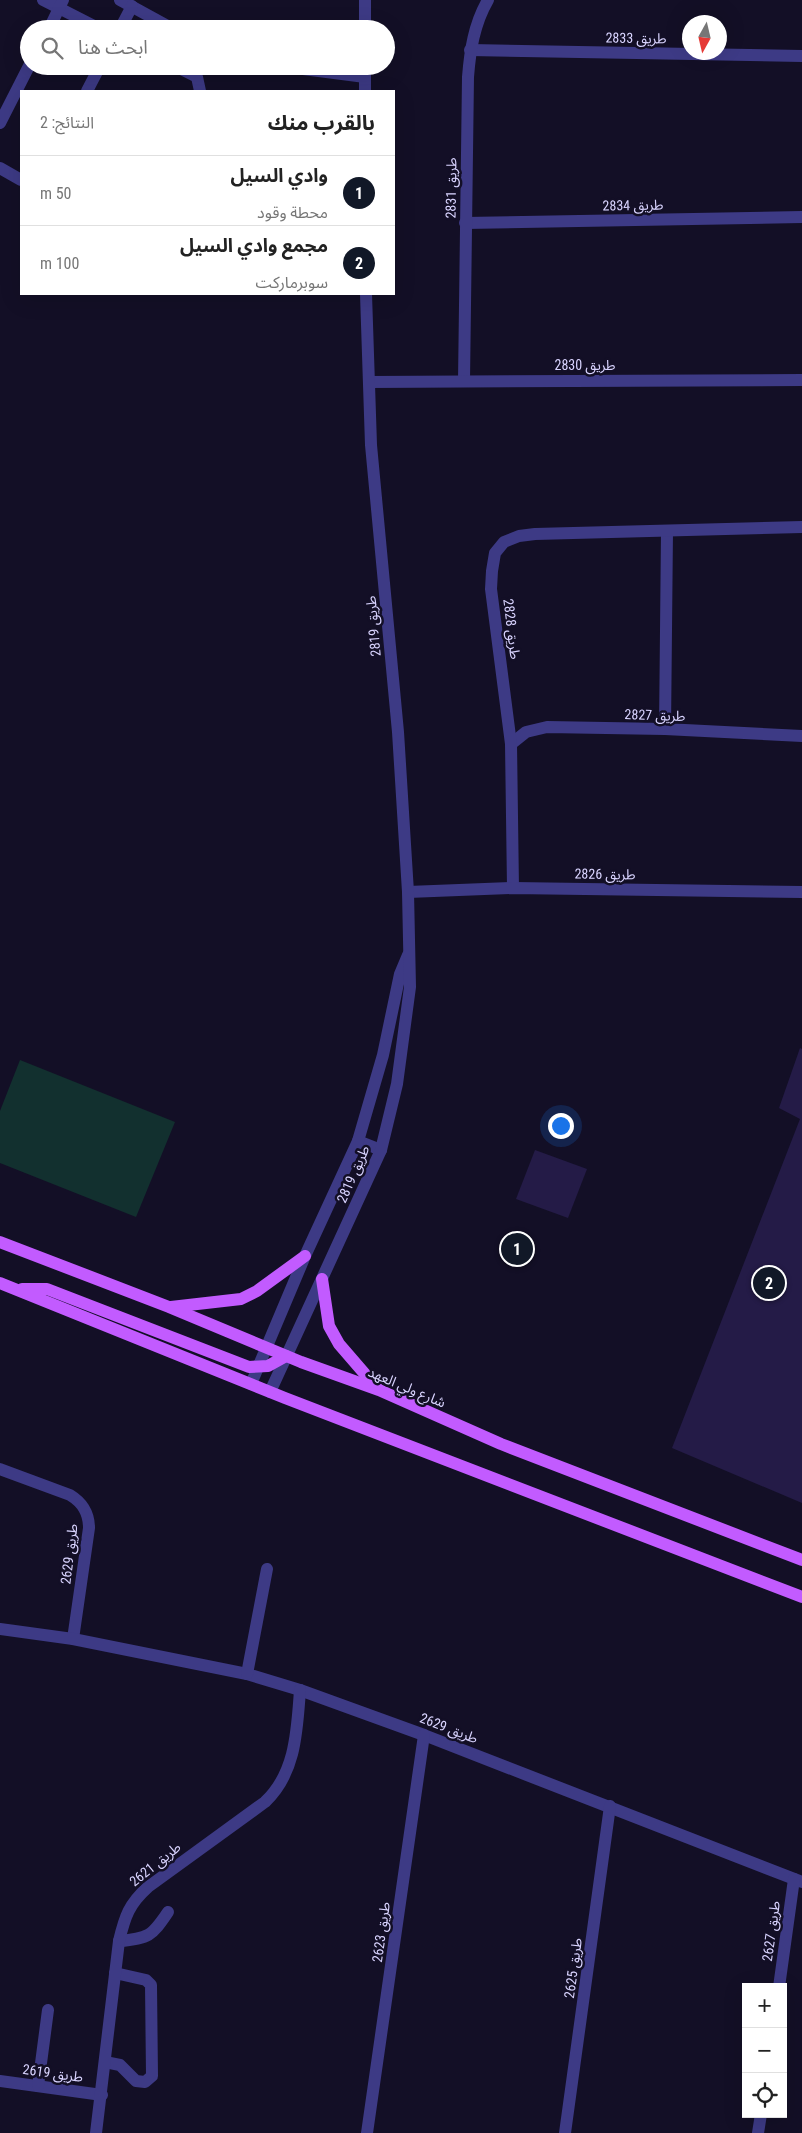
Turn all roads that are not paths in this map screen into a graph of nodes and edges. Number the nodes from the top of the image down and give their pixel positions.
1 (43, 0) edge
2 (365, 0) edge
3 (488, 0) edge
4 (126, 3) edge
5 (61, 4) edge
6 (53, 20) edge
7 (86, 20) edge
8 (122, 20) edge
9 (157, 20) edge
10 (365, 20) edge
11 (470, 50) junction
12 (802, 56) edge
13 (25, 75) edge
14 (95, 75) edge
15 (193, 75) edge
16 (365, 75) edge
17 (88, 90) edge
18 (200, 90) edge
19 (365, 90) edge
20 (0, 123) edge
21 (0, 168) edge
22 (20, 179) edge
23 (802, 217) edge
24 (465, 223) junction
25 (366, 295) edge
26 (802, 380) edge
27 (464, 381) junction
28 (369, 382) junction
29 (802, 527) edge
30 (668, 531) junction
31 (665, 729) junction
32 (802, 736) edge
33 (511, 744) junction
34 (513, 888) junction
35 (408, 892) junction
36 (802, 892) edge
37 (408, 955) junction
38 (374, 1084) junction
39 (397, 1084) junction
40 (358, 1141) junction
41 (381, 1150) junction
42 (0, 1242) edge
43 (305, 1256) junction
44 (322, 1279) junction
45 (0, 1283) edge
46 (17, 1289) junction
47 (169, 1307) junction
48 (267, 1348) junction
49 (286, 1356) junction
50 (258, 1368) junction
51 (250, 1384) junction
52 (379, 1390) junction
53 (270, 1392) junction
54 (0, 1469) edge
55 (802, 1560) edge
56 (266, 1569) dead end
57 (802, 1597) edge
58 (0, 1629) edge
59 (73, 1639) junction
60 (247, 1674) junction
61 (300, 1690) junction
62 (424, 1735) junction
63 (610, 1806) junction
64 (798, 1881) edge
65 (168, 1912) dead end
66 (119, 1941) junction
67 (116, 1974) junction
68 (779, 1983) edge
69 (48, 2010) dead end
70 (106, 2062) junction
71 (0, 2081) edge
72 (38, 2086) junction
73 (102, 2094) junction
74 (760, 2118) edge
75 (96, 2133) edge
76 (367, 2133) edge
77 (565, 2133) edge
78 (758, 2133) edge

1 - 5 street
2 - 10 street
3 - 11 street, طريق 2831
4 - 8 street
4 - 9 street
5 - 6 street
5 - 7 street
11 - 12 street, طريق 2833
11 - 24 street, طريق 2831
13 - 20 street
14 - 17 street
15 - 18 street
16 - 19 street
21 - 22 street
23 - 24 street, طريق 2834
24 - 27 street, طريق 2831
25 - 28 street, طريق 2819
26 - 27 street, طريق 2830
27 - 28 street, طريق 2830
28 - 35 street, طريق 2819
29 - 30 street, طريق 2828
30 - 31 street
30 - 33 street, طريق 2828
31 - 32 street, طريق 2827
31 - 33 street, طريق 2827
33 - 34 street, طريق 2828
34 - 35 street, طريق 2826
34 - 36 street, طريق 2826
35 - 37 street, طريق 2819
37 - 38 street, طريق 2819
37 - 39 street, طريق 2819
38 - 39 street
38 - 40 street, طريق 2819
39 - 41 street, طريق 2819
40 - 41 street
40 - 43 street, طريق 2819
41 - 44 street, طريق 2819
42 - 47 main road, شارع ولي العهد
43 - 47 main road
43 - 48 street, طريق 2819
44 - 49 street, طريق 2819
44 - 52 main road
45 - 46 main road
46 - 50 main road
46 - 51 main road
47 - 48 main road, شارع ولي العهد
48 - 49 main road, شارع ولي العهد
48 - 50 street, طريق 2819
49 - 50 main road
49 - 52 main road, شارع ولي العهد
49 - 53 street, طريق 2819
50 - 51 street, طريق 2819
51 - 53 main road
52 - 55 main road, شارع ولي العهد
53 - 57 main road
54 - 59 street, طريق 2629
56 - 60 street
58 - 59 street, طريق 2629
59 - 60 street, طريق 2629
60 - 61 street, طريق 2629
61 - 62 street, طريق 2629
61 - 66 street, طريق 2621
62 - 63 street, طريق 2629
62 - 76 street, طريق 2623
63 - 64 street, طريق 2629
63 - 77 street, طريق 2625
64 - 68 street, طريق 2627
65 - 66 street
66 - 67 street, طريق 2621
67 - 70 street, طريق 2621
67 - 70 street
69 - 72 street
70 - 73 street, طريق 2621
71 - 72 street, طريق 2619
72 - 73 street, طريق 2619
73 - 75 street, طريق 2621
74 - 78 street

